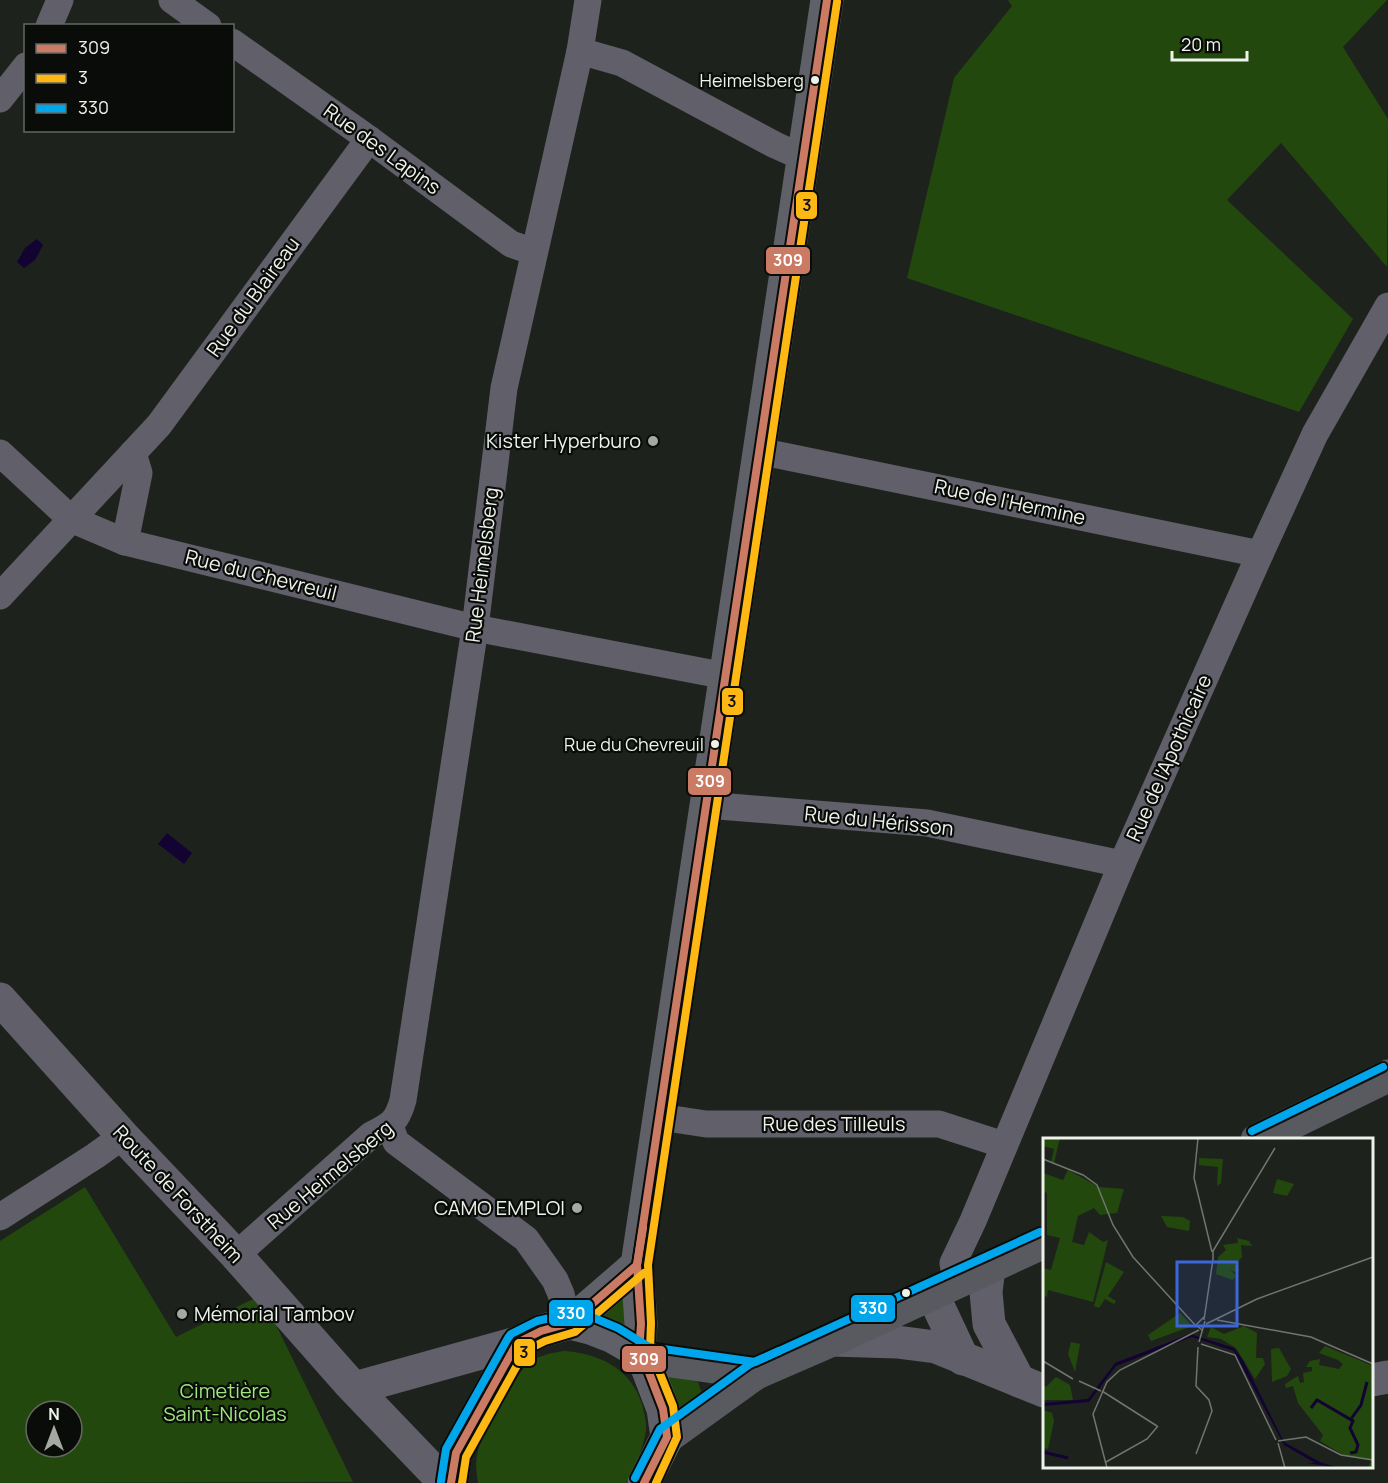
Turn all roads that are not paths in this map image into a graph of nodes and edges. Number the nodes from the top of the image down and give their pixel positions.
1 (60, 0) edge
2 (172, 0) edge
3 (588, 0) edge
4 (827, 0) edge
5 (50, 24) edge
6 (205, 24) edge
7 (234, 43) edge
8 (580, 51) junction
9 (24, 69) edge
10 (0, 99) edge
11 (369, 139) junction
12 (804, 158) junction
13 (534, 252) junction
14 (1388, 306) edge
15 (759, 451) junction
16 (0, 453) edge
17 (133, 453) junction
18 (71, 519) junction
19 (125, 542) junction
20 (1260, 554) junction
21 (0, 596) edge
22 (475, 628) junction
23 (726, 676) junction
24 (706, 805) junction
25 (1122, 864) junction
26 (0, 999) edge
27 (1388, 1076) edge
28 (660, 1117) junction
29 (390, 1126) junction
30 (123, 1136) junction
31 (1261, 1138) edge
32 (1004, 1145) junction
33 (0, 1217) edge
34 (973, 1221) junction
35 (1043, 1242) edge
36 (236, 1255) junction
37 (637, 1265) junction
38 (989, 1267) junction
39 (944, 1287) junction
40 (569, 1323) junction
41 (832, 1340) junction
42 (517, 1343) junction
43 (641, 1354) junction
44 (963, 1359) junction
45 (756, 1373) junction
46 (1388, 1377) edge
47 (1373, 1380) edge
48 (1032, 1386) edge
49 (355, 1388) junction
50 (667, 1437) junction
51 (445, 1483) edge
52 (451, 1483) edge
53 (644, 1483) edge

1 - 5 street
2 - 6 street
3 - 8 street, Rue Heimelsberg
4 - 12 main road
7 - 11 street, Rue des Lapins
8 - 12 street
8 - 13 street, Rue Heimelsberg
9 - 10 street
11 - 13 street, Rue des Lapins
11 - 17 street, Rue du Blaireau
12 - 15 main road
13 - 22 street, Rue Heimelsberg
14 - 20 street, Rue de l'Apothicaire
15 - 20 street, Rue de l'Hermine
15 - 23 main road
16 - 18 street, Rue du Chevreuil
17 - 18 street, Rue du Blaireau
17 - 19 street
18 - 19 street, Rue du Chevreuil
18 - 21 street, Rue du Blaireau
19 - 22 street, Rue du Chevreuil
20 - 25 street, Rue de l'Apothicaire
22 - 23 street, Rue du Chevreuil
22 - 29 street, Rue Heimelsberg
23 - 24 main road
24 - 25 street, Rue du Hérisson
24 - 28 main road
25 - 32 street, Rue de l'Apothicaire
26 - 30 street, Route de Forstheim
27 - 31 main road
28 - 32 street, Rue des Tilleuls
28 - 37 main road
29 - 36 street, Rue Heimelsberg
29 - 40 street
30 - 33 street
30 - 36 street, Route de Forstheim
32 - 34 street, Rue de l'Apothicaire
34 - 38 street
34 - 39 street, Rue de l'Apothicaire
35 - 38 main road
36 - 49 street, Route de Forstheim
37 - 40 main road
37 - 43 main road
38 - 39 main road
38 - 48 street
39 - 41 main road
39 - 44 street
40 - 42 main road
40 - 43 main road
41 - 44 street
41 - 45 main road
42 - 49 street
42 - 52 main road
43 - 45 main road
43 - 50 main road
44 - 48 street
45 - 50 main road
46 - 47 street
49 - 51 street, Route de Forstheim
50 - 53 main road

